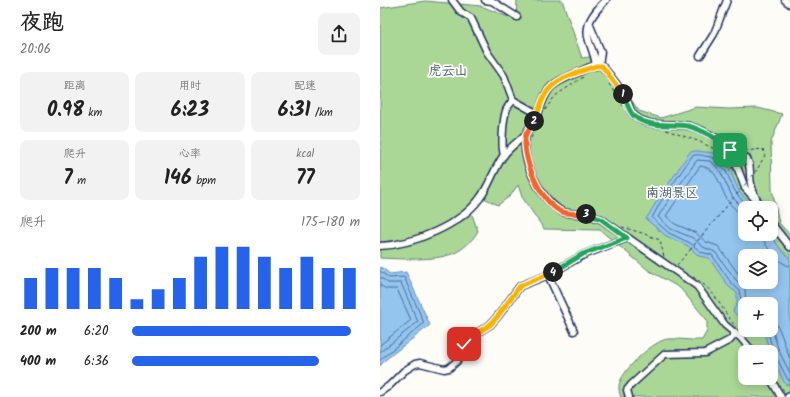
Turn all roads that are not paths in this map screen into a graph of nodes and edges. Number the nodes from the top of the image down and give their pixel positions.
1 (452, 0) edge
2 (485, 0) edge
3 (606, 0) edge
4 (727, 0) edge
5 (785, 0) edge
6 (790, 4) edge
7 (517, 17) dead end
8 (700, 56) dead end
9 (597, 65) junction
10 (513, 100) junction
11 (538, 114) junction
12 (526, 134) junction
13 (727, 146) junction
14 (504, 155) junction
15 (757, 201) joint
16 (778, 232) edge
17 (627, 238) junction
18 (380, 246) edge
19 (790, 247) edge
20 (548, 275) junction
21 (736, 330) junction
22 (574, 332) dead end
23 (747, 345) edge
24 (774, 385) edge
25 (380, 392) edge
26 (629, 397) edge
27 (781, 397) edge

1 - 10 street
2 - 7 street
3 - 9 street
4 - 8 street
5 - 6 street
9 - 11 street
9 - 13 street
10 - 11 street
10 - 14 street
11 - 12 street
12 - 14 street
12 - 17 street
13 - 15 street
13 - 15 street
14 - 18 street
16 - 19 street
17 - 20 street
17 - 21 street
20 - 22 street
20 - 25 street
21 - 23 street
21 - 26 street
24 - 27 street

